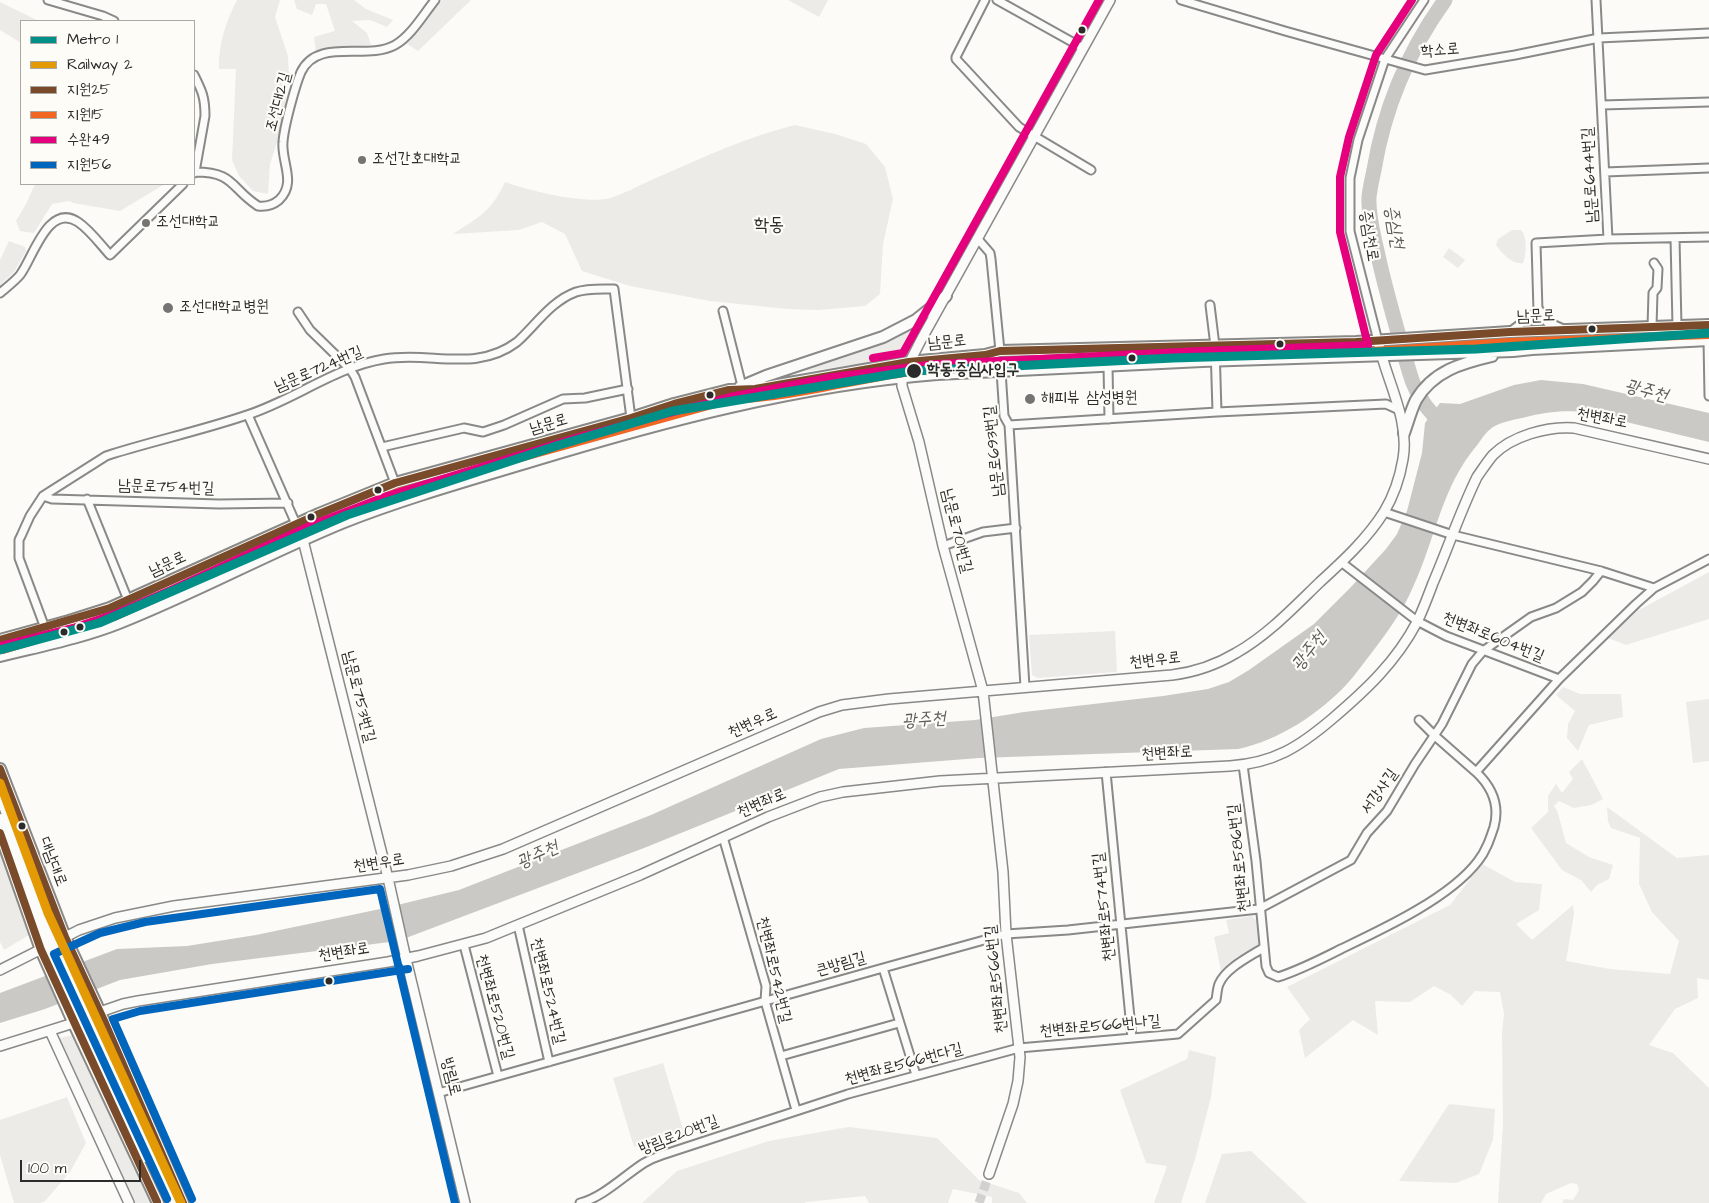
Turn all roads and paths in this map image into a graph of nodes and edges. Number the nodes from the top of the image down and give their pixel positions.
1 (48, 0) edge
2 (985, 0) edge
3 (997, 0) edge
4 (1110, 0) edge
5 (1181, 0) edge
6 (1424, 0) edge
7 (1596, 0) edge
8 (432, 1) edge
9 (112, 20) edge
10 (1709, 33) edge
11 (1598, 38) junction
12 (1083, 48) junction
13 (1385, 59) junction
14 (195, 77) edge
15 (1709, 102) edge
16 (1602, 105) junction
17 (1034, 136) junction
18 (195, 168) edge
19 (1709, 168) edge
20 (1091, 170) dead end
21 (1605, 172) junction
22 (195, 173) edge
23 (182, 185) edge
24 (1709, 237) edge
25 (978, 238) junction
26 (1675, 238) junction
27 (1608, 239) junction
28 (1654, 263) dead end
29 (0, 293) edge
30 (946, 296) junction
31 (1210, 304) dead end
32 (723, 311) dead end
33 (1538, 311) junction
34 (298, 312) dead end
35 (1709, 325) edge
36 (1677, 326) junction
37 (1652, 328) junction
38 (1563, 331) junction
39 (1510, 332) junction
40 (1708, 340) edge
41 (1378, 341) junction
42 (1215, 346) junction
43 (1000, 351) junction
44 (1513, 351) junction
45 (1381, 355) junction
46 (1216, 360) junction
47 (909, 362) junction
48 (1108, 366) junction
49 (350, 369) junction
50 (1001, 371) junction
51 (902, 377) junction
52 (742, 386) junction
53 (628, 389) junction
54 (729, 390) junction
55 (1709, 396) edge
56 (1399, 410) junction
57 (1217, 412) junction
58 (248, 415) junction
59 (629, 418) junction
60 (1109, 419) junction
61 (1009, 425) junction
62 (1404, 433) junction
63 (614, 437) junction
64 (382, 447) junction
65 (1709, 459) edge
66 (395, 483) junction
67 (43, 496) junction
68 (87, 499) junction
69 (288, 503) junction
70 (1384, 512) junction
71 (296, 524) junction
72 (1016, 528) junction
73 (1453, 535) junction
74 (303, 540) junction
75 (943, 546) junction
76 (1709, 559) edge
77 (1341, 562) junction
78 (1601, 571) junction
79 (1654, 588) junction
80 (128, 600) junction
81 (1414, 619) junction
82 (45, 628) junction
83 (0, 640) edge
84 (1483, 651) junction
85 (0, 656) edge
86 (1559, 679) junction
87 (1025, 687) junction
88 (983, 691) junction
89 (1419, 720) dead end
90 (1434, 736) junction
91 (1243, 765) junction
92 (0, 769) edge
93 (1106, 772) junction
94 (1476, 772) junction
95 (992, 777) junction
96 (0, 795) edge
97 (0, 819) edge
98 (0, 833) edge
99 (723, 837) junction
100 (388, 878) junction
101 (1259, 909) junction
102 (1121, 924) junction
103 (518, 925) junction
104 (1006, 934) junction
105 (65, 937) junction
106 (464, 945) junction
107 (1263, 948) junction
108 (41, 950) junction
109 (406, 959) junction
110 (1, 966) edge
111 (883, 968) junction
112 (765, 1001) junction
113 (99, 1012) junction
114 (74, 1024) junction
115 (899, 1024) junction
116 (50, 1031) junction
117 (1132, 1038) junction
118 (0, 1046) edge
119 (1019, 1048) junction
120 (781, 1056) junction
121 (549, 1062) junction
122 (916, 1075) junction
123 (498, 1076) junction
124 (438, 1093) junction
125 (796, 1110) junction
126 (149, 1156) junction
127 (989, 1174) tunnel mouth
128 (129, 1203) edge
129 (158, 1203) edge
130 (166, 1203) edge
131 (174, 1203) edge
132 (183, 1203) edge
133 (465, 1203) edge
134 (580, 1203) edge

1 - 9 street
2 - 17 street
3 - 12 street
4 - 12 street
5 - 13 street, 학소로
6 - 13 street, 증심천로
7 - 11 street, 남문로644번길
8 - 22 street, 조선대2길
10 - 11 street, 학소로
11 - 13 street, 학소로
11 - 16 street, 남문로644번길
12 - 17 street
13 - 41 street, 증심천로
14 - 18 street
15 - 16 street
16 - 21 street, 남문로644번길
17 - 20 street
17 - 25 street
19 - 21 street
21 - 27 street, 남문로644번길
23 - 29 street
24 - 26 street
25 - 30 street
25 - 43 street
26 - 27 street
26 - 36 street
27 - 33 street, 남문로644번길
28 - 37 street
30 - 47 street
30 - 52 main road
31 - 42 street
32 - 52 street
33 - 38 main road
33 - 39 street
34 - 49 street
35 - 36 main road, 남문로
36 - 37 main road, 남문로
37 - 38 main road, 남문로
38 - 39 main road, 남문로
39 - 41 main road, 남문로
40 - 44 main road, 남문로
40 - 55 street
41 - 42 main road, 남문로
41 - 45 street, 천변우로
42 - 43 main road, 남문로
42 - 46 street
43 - 47 main road, 남문로
44 - 45 main road, 남문로
44 - 62 main road
45 - 46 main road, 남문로
45 - 56 street, 천변우로
46 - 48 main road, 남문로
46 - 57 street
47 - 51 street
47 - 54 main road, 남문로
48 - 50 main road, 남문로
48 - 60 street
49 - 53 street, 남문로724번길
49 - 58 street, 남문로724번길
49 - 64 street
50 - 51 main road, 남문로
50 - 61 street, 남문로693번길
51 - 63 main road, 남문로
51 - 75 street, 남문로701번길
52 - 54 main road
53 - 59 street, 남문로724번길
53 - 64 street
54 - 59 main road, 남문로
56 - 57 street
56 - 62 street, 천변우로
57 - 60 street
58 - 67 street, 남문로724번길
58 - 69 street
59 - 63 main road
59 - 66 main road, 남문로
60 - 61 street
61 - 72 street, 남문로693번길
62 - 70 street, 천변우로
63 - 74 main road, 남문로
64 - 66 street
65 - 73 street, 천변좌로
66 - 71 main road, 남문로
67 - 68 street, 남문로754번길
67 - 82 street, 남문로724번길
68 - 69 street, 남문로754번길
68 - 80 street
69 - 71 street
70 - 73 street
70 - 77 street, 천변우로
71 - 74 street, 남문로753번길
71 - 80 main road, 남문로
72 - 75 street
72 - 87 street, 남문로693번길
73 - 78 street
73 - 81 street, 천변좌로
74 - 85 main road, 남문로
74 - 100 street, 남문로753번길
75 - 88 street, 남문로701번길
76 - 79 street
77 - 81 street, 천변좌로604번길
77 - 87 street, 천변우로
78 - 79 street
78 - 84 street, 서강사길
79 - 86 street
80 - 82 main road, 남문로
81 - 84 street, 천변좌로604번길
81 - 91 street, 천변좌로
82 - 83 main road, 남문로
84 - 86 street, 천변좌로604번길
84 - 90 street, 서강사길
86 - 94 street
87 - 88 street, 천변우로
88 - 95 street, 남문로701번길
88 - 100 street, 천변우로
89 - 90 street
90 - 94 street
90 - 101 street, 서강사길
91 - 93 street, 천변좌로
91 - 101 street, 천변좌로586번길
92 - 105 main road, 대남대로
93 - 95 street, 천변좌로
93 - 102 street, 천변좌로574번길
94 - 107 street, 천변좌로586번길
95 - 99 street, 천변좌로
95 - 104 street, 천변좌로566번길
96 - 126 main road, bridge
97 - 126 main road, bridge
98 - 108 main road
99 - 103 street, 천변좌로
99 - 112 street, 천변좌로542번길
100 - 105 street, 천변우로
100 - 109 street, 남문로753번길
101 - 102 street, 큰방림길
101 - 107 street, 천변좌로586번길
102 - 104 street, 큰방림길
102 - 117 street, 천변좌로574번길
103 - 106 street, 천변좌로
103 - 121 street, 천변좌로524번길
104 - 111 street, 큰방림길
104 - 119 street, 천변좌로566번길
105 - 108 street, 천변우로
105 - 113 main road, 대남대로
106 - 109 street, 천변좌로
106 - 123 street, 천변좌로520번길
107 - 117 street, 천변좌로566번나길
108 - 110 street, 천변우로
108 - 114 main road
109 - 113 street, 천변좌로
109 - 124 street, 방림로
111 - 112 street, 큰방림길
111 - 115 street
112 - 120 street, 천변좌로542번길
112 - 121 street, 큰방림길
113 - 114 street, 천변좌로
113 - 132 main road
114 - 116 street, 천변좌로
114 - 129 main road
115 - 120 street
115 - 122 street
116 - 118 street, 천변좌로
116 - 128 street
117 - 119 street, 천변좌로566번나길
119 - 122 street, 천변좌로566번다길
119 - 127 street, 천변좌로566번길
120 - 125 street, 천변좌로542번길
121 - 123 street, 큰방림길
122 - 125 street, 천변좌로566번다길
123 - 124 street, 큰방림길
124 - 133 street, 방림로
125 - 134 street, 방림로20번길
126 - 130 main road
126 - 131 main road

